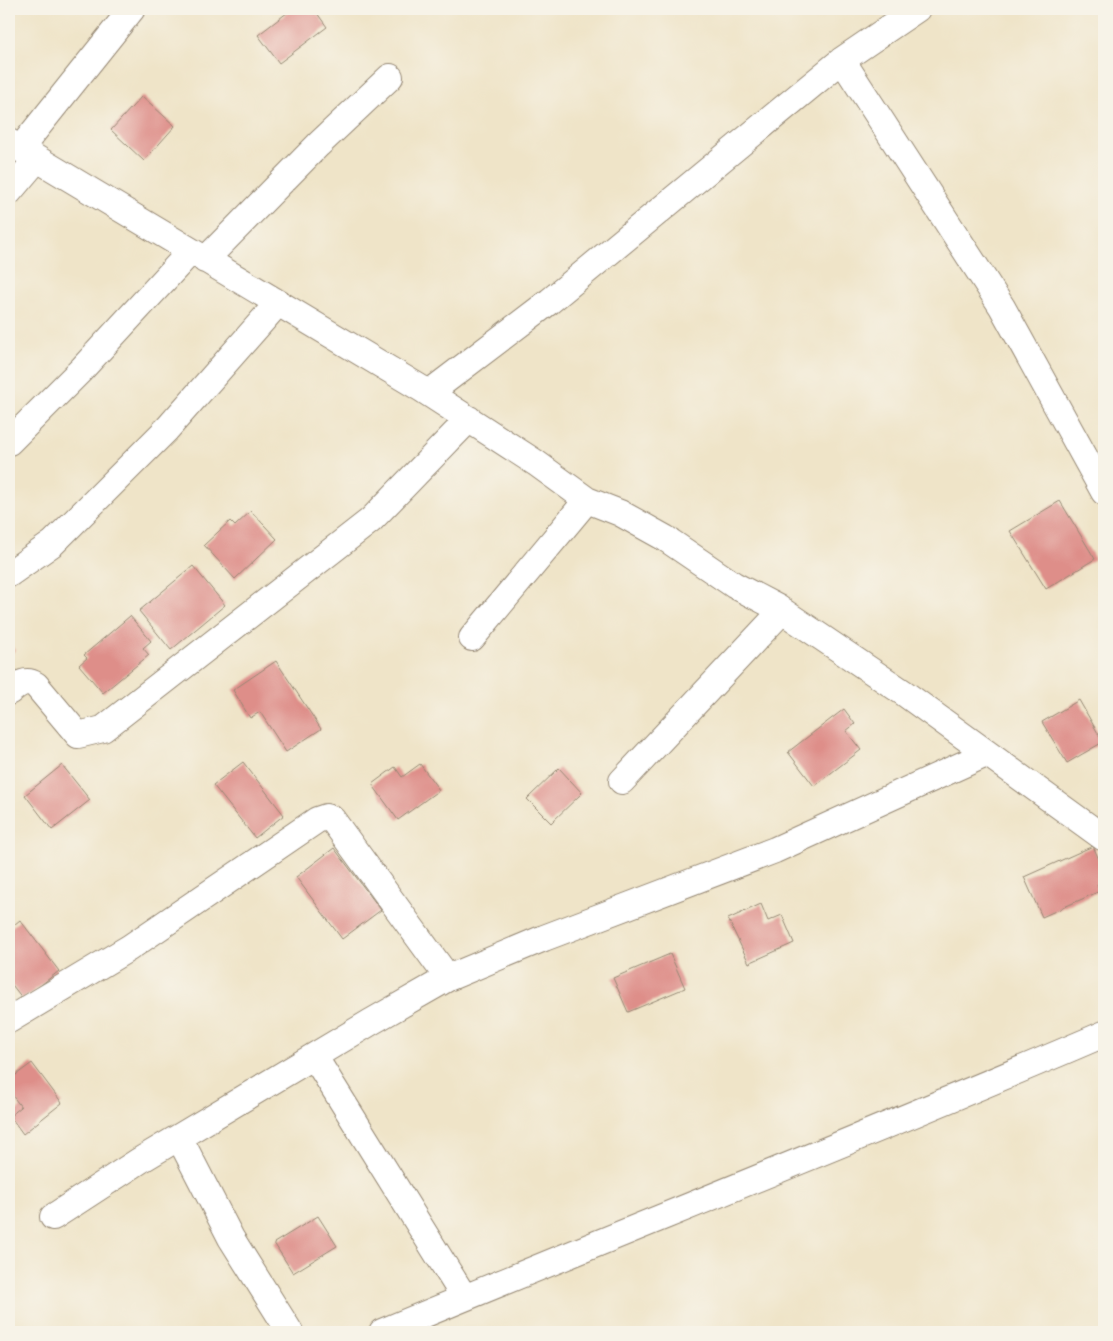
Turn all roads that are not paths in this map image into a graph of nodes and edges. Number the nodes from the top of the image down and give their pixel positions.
1 (132, 9) edge
2 (918, 9) edge
3 (842, 60) junction
4 (390, 77) dead end
5 (22, 150) edge
6 (9, 192) edge
7 (198, 255) junction
8 (278, 303) junction
9 (429, 393) junction
10 (470, 419) junction
11 (9, 442) edge
12 (1104, 492) edge
13 (587, 500) junction
14 (9, 574) edge
15 (782, 611) junction
16 (472, 638) dead end
17 (9, 692) edge
18 (986, 754) junction
19 (622, 781) dead end
20 (1104, 838) edge
21 (448, 978) junction
22 (9, 1020) edge
23 (1104, 1034) edge
24 (314, 1056) junction
25 (179, 1137) junction
26 (53, 1217) dead end
27 (464, 1296) junction
28 (290, 1332) edge
29 (382, 1332) edge

1 - 5 street
2 - 3 street
3 - 9 street
3 - 12 street
4 - 7 street
5 - 6 street
5 - 7 street
7 - 8 street
7 - 11 street
8 - 9 street
8 - 14 street
9 - 10 street
10 - 13 street
10 - 17 street
13 - 15 street
13 - 16 street
15 - 18 street
15 - 19 street
18 - 20 street
18 - 21 street
21 - 22 street
21 - 24 street
23 - 27 street
24 - 25 street
24 - 27 street
25 - 26 street
25 - 28 street
27 - 29 street

